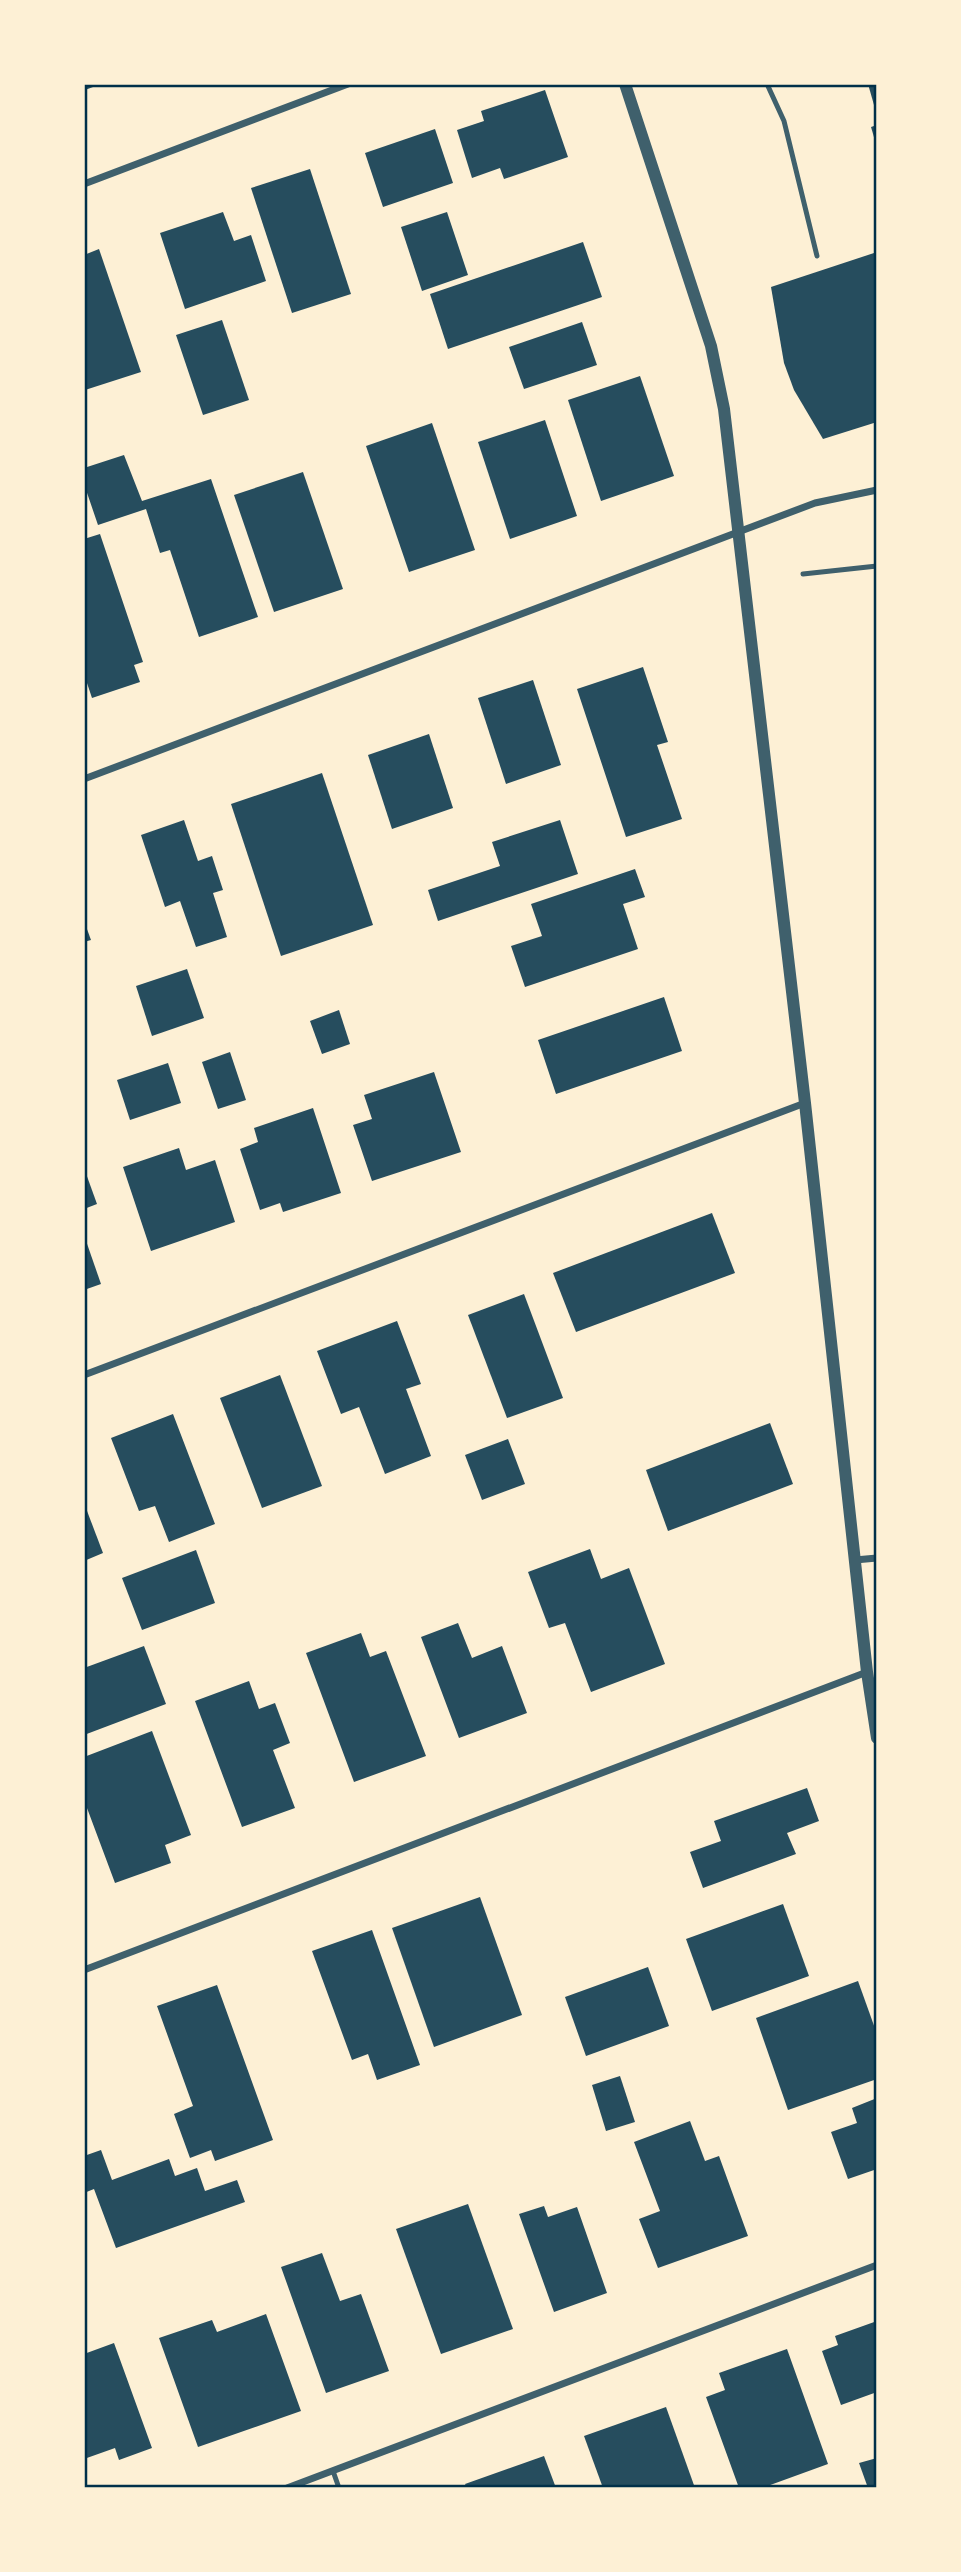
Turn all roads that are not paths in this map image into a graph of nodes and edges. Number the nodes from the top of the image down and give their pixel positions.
1 (348, 84) edge
2 (625, 84) edge
3 (767, 84) edge
4 (84, 184) edge
5 (817, 256) dead end
6 (877, 490) edge
7 (739, 531) junction
8 (877, 566) edge
9 (803, 574) dead end
10 (84, 779) edge
11 (805, 1103) junction
12 (84, 1374) edge
13 (877, 1558) edge
14 (855, 1560) junction
15 (867, 1672) junction
16 (877, 1738) edge
17 (84, 1970) edge
18 (877, 2265) edge
19 (333, 2471) junction
20 (287, 2488) edge
21 (339, 2488) edge

1 - 4 street
2 - 7 street
3 - 5 lane
6 - 7 street
7 - 10 street
7 - 11 street
8 - 9 lane
11 - 12 street
11 - 14 street
13 - 14 street
14 - 15 street
15 - 16 street
15 - 17 street
18 - 19 street
19 - 20 street
19 - 21 lane

